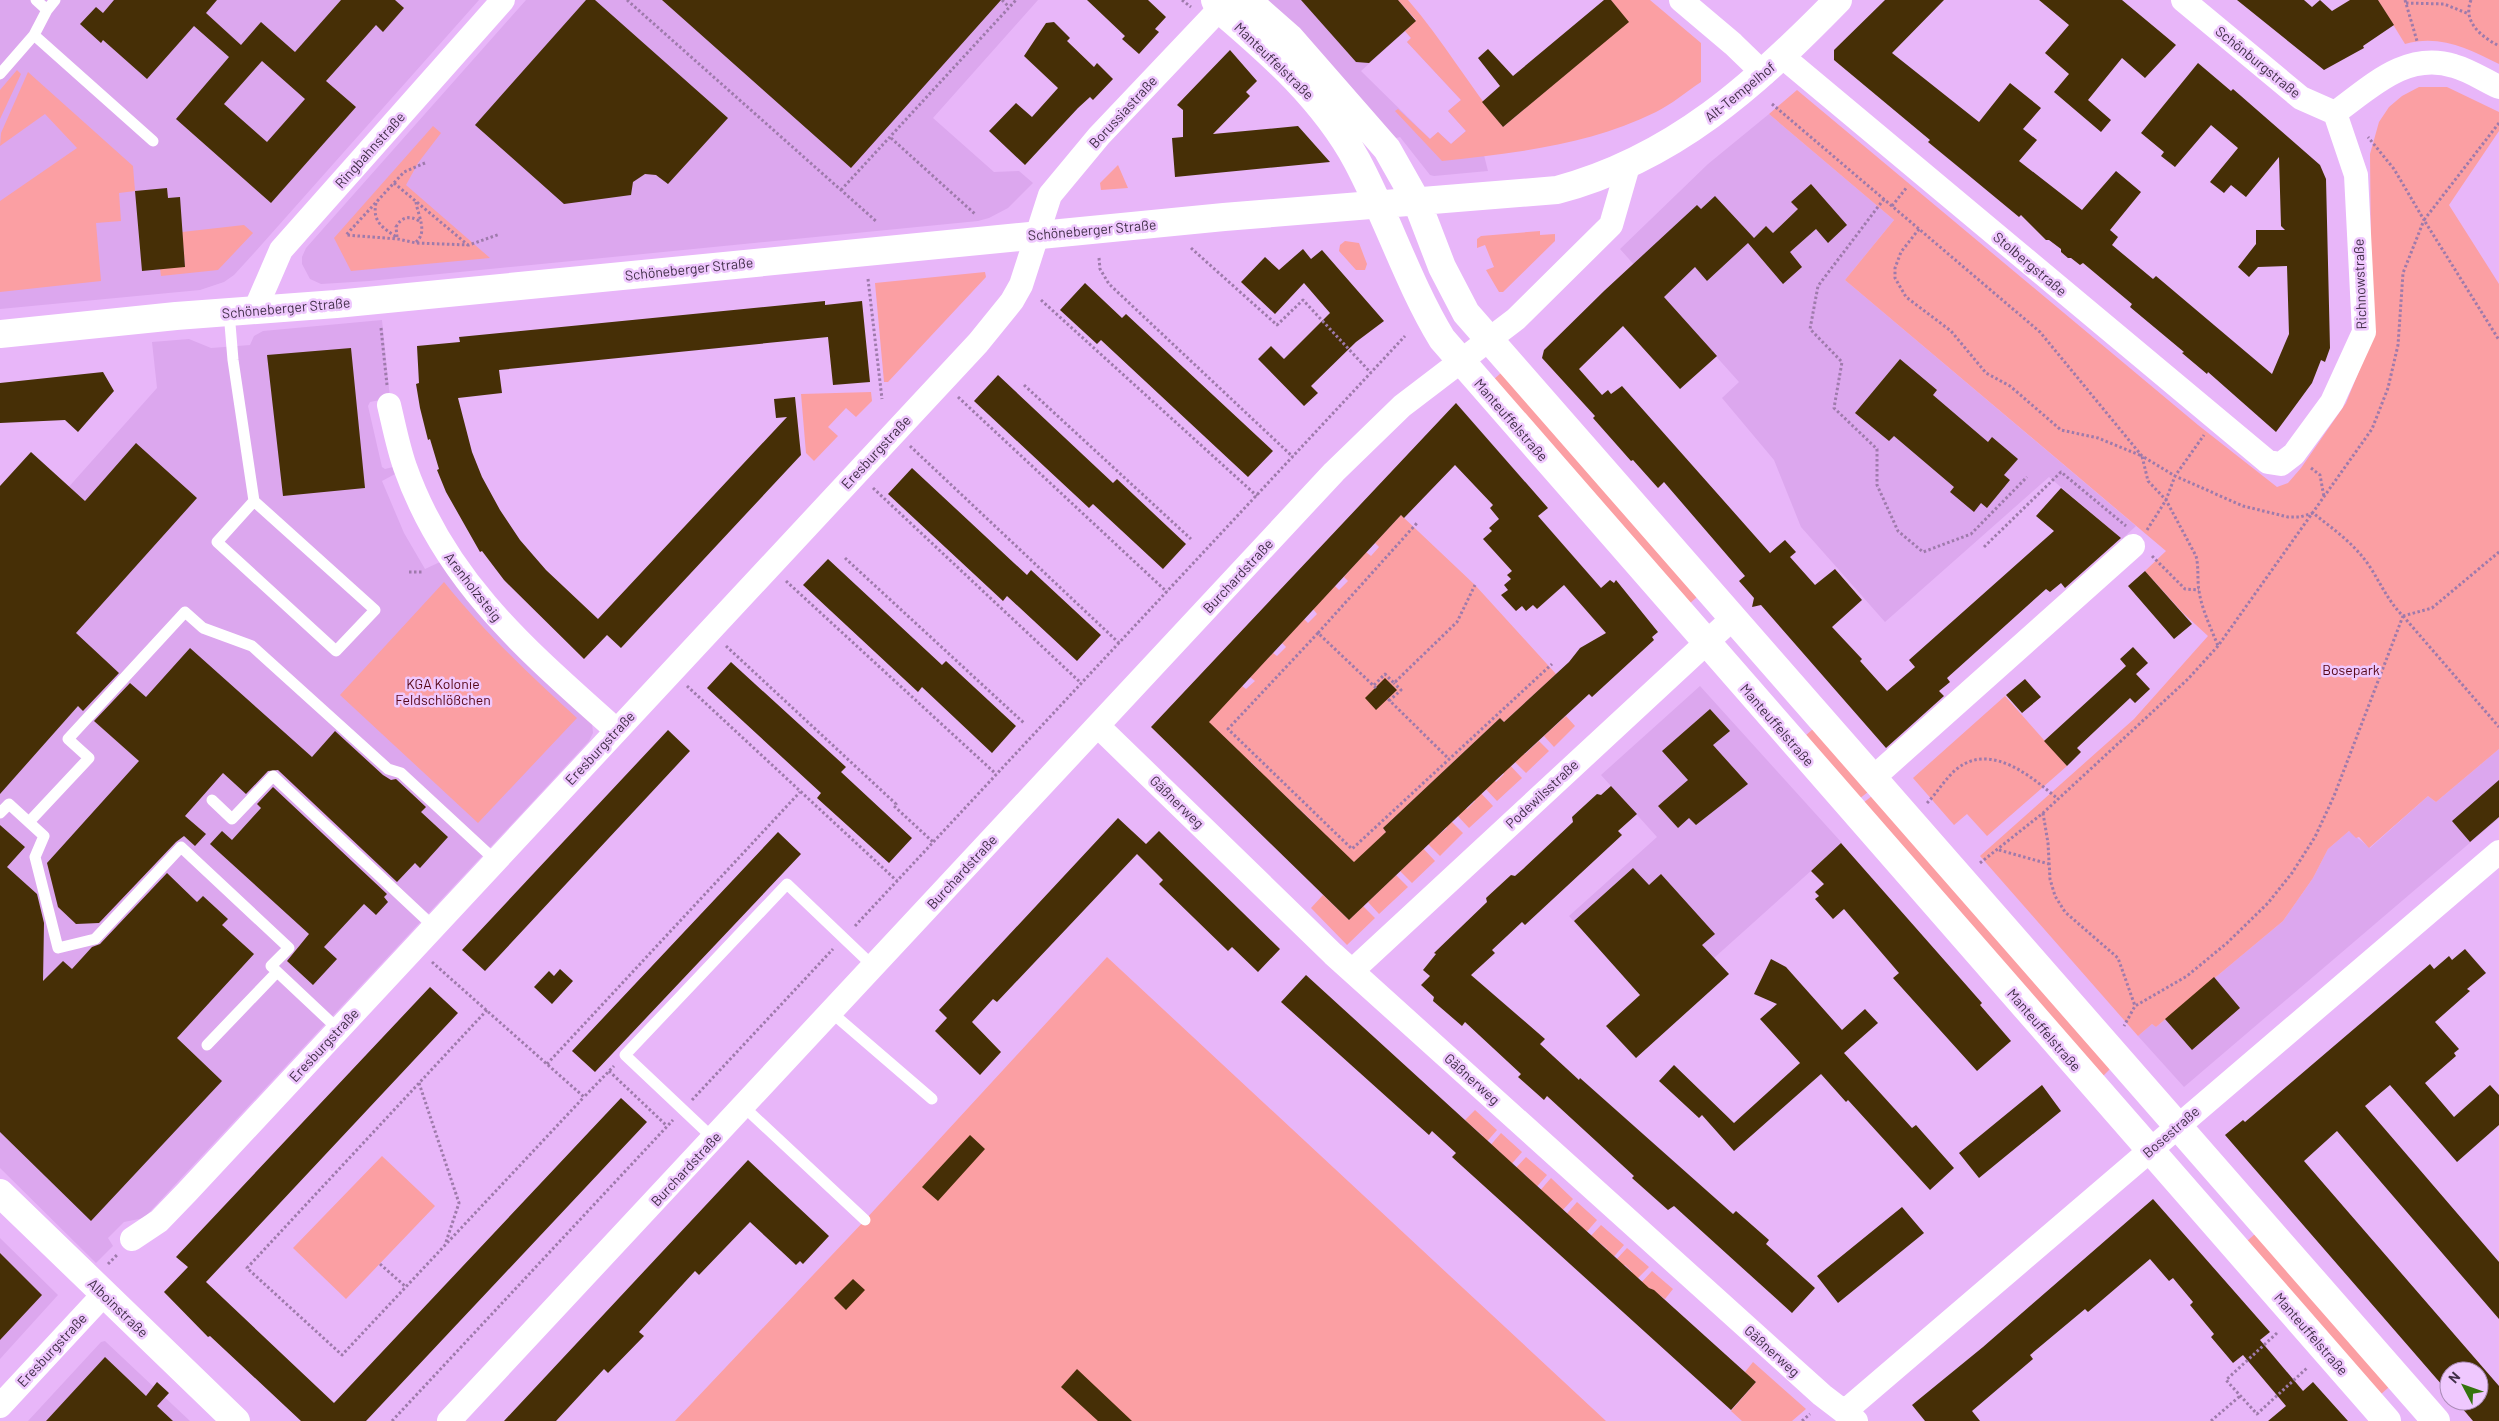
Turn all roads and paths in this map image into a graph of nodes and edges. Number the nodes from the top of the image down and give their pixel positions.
1 (36, 0) edge
2 (56, 0) edge
3 (503, 0) edge
4 (627, 0) edge
5 (1002, 0) edge
6 (1016, 0) edge
7 (1182, 0) edge
8 (1248, 0) edge
9 (1681, 0) edge
10 (1838, 0) edge
11 (2184, 0) edge
12 (2471, 0) edge
13 (2405, 1) edge
14 (1214, 4) edge
15 (1010, 7) junction
16 (47, 10) junction
17 (2469, 14) junction
18 (34, 35) junction
19 (2499, 46) edge
20 (2420, 62) junction
21 (1773, 65) junction
22 (0, 74) edge
23 (2499, 87) edge
24 (1772, 104) dead end
25 (2335, 113) junction
26 (2499, 124) edge
27 (891, 138) junction
28 (153, 141) dead end
29 (425, 163) dead end
30 (1628, 166) junction
31 (394, 183) junction
32 (841, 190) junction
33 (1884, 199) junction
34 (416, 201) junction
35 (376, 202) junction
36 (1418, 202) junction
37 (1377, 205) junction
38 (975, 214) dead end
39 (420, 222) junction
40 (877, 222) dead end
41 (1919, 229) junction
42 (500, 234) dead end
43 (1037, 235) junction
44 (398, 239) junction
45 (416, 243) junction
46 (469, 245) junction
47 (1191, 248) dead end
48 (1099, 258) dead end
49 (868, 280) dead end
50 (1041, 300) dead end
51 (242, 311) junction
52 (381, 328) dead end
53 (0, 334) edge
54 (1406, 336) dead end
55 (1489, 340) junction
56 (2499, 340) edge
57 (1460, 361) junction
58 (1371, 373) junction
59 (1024, 386) dead end
60 (388, 395) joint
61 (956, 395) dead end
62 (882, 399) dead end
63 (2208, 431) dead end
64 (910, 446) dead end
65 (2142, 456) junction
66 (1293, 457) junction
67 (2280, 464) joint
68 (2308, 466) dead end
69 (2175, 476) junction
70 (2027, 477) dead end
71 (872, 487) dead end
72 (1257, 496) junction
73 (2324, 498) dead end
74 (2166, 500) junction
75 (254, 501) junction
76 (2313, 513) junction
77 (1417, 522) dead end
78 (1191, 539) dead end
79 (2139, 541) junction
80 (1984, 547) dead end
81 (2499, 552) edge
82 (845, 558) dead end
83 (409, 572) dead end
84 (423, 572) dead end
85 (786, 580) dead end
86 (1475, 585) dead end
87 (2199, 590) junction
88 (1167, 592) junction
89 (2403, 616) junction
90 (1733, 618) junction
91 (1318, 633) junction
92 (1119, 642) junction
93 (1706, 643) junction
94 (726, 646) dead end
95 (2218, 646) junction
96 (1552, 664) dead end
97 (1082, 683) junction
98 (1394, 683) junction
99 (687, 686) dead end
100 (1025, 724) dead end
101 (1098, 726) junction
102 (2499, 727) edge
103 (616, 730) junction
104 (1450, 759) junction
105 (996, 774) junction
106 (1873, 778) junction
107 (800, 792) junction
108 (2058, 798) junction
109 (212, 800) dead end
110 (1926, 803) dead end
111 (0, 813) edge
112 (2043, 813) junction
113 (29, 822) junction
114 (933, 842) junction
115 (1998, 850) junction
116 (2499, 852) edge
117 (495, 860) junction
118 (1980, 863) dead end
119 (2049, 864) junction
120 (897, 881) junction
121 (434, 927) junction
122 (844, 938) junction
123 (416, 946) junction
124 (874, 967) junction
125 (1352, 971) junction
126 (277, 972) junction
127 (2135, 1006) junction
128 (487, 1010) junction
129 (832, 1012) junction
130 (2124, 1026) dead end
131 (338, 1029) junction
132 (207, 1045) dead end
133 (548, 1064) junction
134 (2131, 1072) junction
135 (419, 1083) junction
136 (584, 1097) junction
137 (2103, 1097) junction
138 (932, 1098) dead end
139 (744, 1106) junction
140 (683, 1110) junction
141 (668, 1126) junction
142 (2178, 1126) junction
143 (714, 1139) junction
144 (2150, 1150) junction
145 (0, 1193) edge
146 (865, 1220) dead end
147 (132, 1239) dead end
148 (446, 1245) junction
149 (380, 1264) dead end
150 (406, 1287) junction
151 (104, 1294) junction
152 (2277, 1333) dead end
153 (2307, 1368) dead end
154 (2240, 1396) junction
155 (0, 1406) edge
156 (1814, 1410) dead end
157 (1850, 1417) edge
158 (236, 1421) edge
159 (392, 1421) edge
160 (449, 1421) edge
161 (1802, 1421) edge
162 (2211, 1421) edge
163 (2387, 1421) edge
164 (2436, 1421) edge

1 - 16 lane
2 - 16 lane
3 - 51 street, Ringbahnstraße
4 - 32 path
5 - 15 path
6 - 15 path
7 - 14 path
8 - 36 main road, Manteuffelstraße
9 - 21 street, Stolbergstraße
10 - 21 main road, Alt-Tempelhof
11 - 25 street, Schönburgstraße
12 - 17 path
13 - 17 path
13 - 20 path
14 - 37 main road, Manteuffelstraße
14 - 43 street, Borussiastraße
15 - 27 path
16 - 18 lane
17 - 19 path
18 - 22 lane
18 - 28 lane
20 - 23 street
20 - 25 street
21 - 30 main road, Alt-Tempelhof
21 - 67 street, Stolbergstraße
24 - 33 path
25 - 67 street, Richnowstraße
26 - 56 path
27 - 32 path
27 - 38 path
29 - 31 path
30 - 36 main road, Alt-Tempelhof
30 - 55 street
31 - 34 path
31 - 35 path
32 - 40 path
33 - 41 path
33 - 70 path
34 - 39 path
34 - 46 path
35 - 44 path
35 - 44 path
36 - 37 main road, Schöneberger Straße
36 - 55 main road, Manteuffelstraße
37 - 43 main road, Schöneberger Straße
37 - 57 main road, Manteuffelstraße
39 - 44 path
39 - 45 path
41 - 65 path
41 - 65 path
42 - 46 path
43 - 51 main road, Schöneberger Straße
43 - 103 street, Eresburgstraße
44 - 45 path
45 - 46 path
47 - 58 path
48 - 66 path
49 - 62 path
50 - 72 path
51 - 53 main road, Schöneberger Straße
51 - 75 lane
52 - 60 path
54 - 58 path
55 - 57 street, Burchardstraße
55 - 90 main road, Manteuffelstraße
57 - 93 main road, Manteuffelstraße
57 - 101 street, Burchardstraße
58 - 66 path
59 - 78 path
60 - 103 street, Arenholzsteig
61 - 88 path
63 - 69 path
64 - 92 path
65 - 69 path
65 - 74 path
66 - 72 path
68 - 73 path
69 - 74 path
69 - 76 path
71 - 97 path
72 - 88 path
74 - 79 path
74 - 87 path
75 - 75 lane
76 - 89 path
76 - 95 path
77 - 91 path
79 - 80 path
79 - 87 path
79 - 106 street
81 - 89 path
82 - 100 path
83 - 84 path
85 - 105 path
86 - 98 path
87 - 95 path
88 - 92 path
89 - 102 path
89 - 127 path
90 - 93 street, Podewilsstraße
90 - 106 main road, Manteuffelstraße
91 - 98 path
91 - 104 path
92 - 97 path
93 - 125 street, Podewilsstraße
93 - 137 main road, Manteuffelstraße
94 - 114 path
95 - 108 path
96 - 104 path
97 - 105 path
98 - 104 path
99 - 107 path
101 - 124 street, Burchardstraße
101 - 125 street, Gäßnerweg
103 - 117 street, Eresburgstraße
105 - 114 path
106 - 134 main road, Manteuffelstraße
107 - 120 path
107 - 133 path
108 - 110 path
108 - 112 path
109 - 121 lane
111 - 113 lane
112 - 115 path
112 - 119 path
113 - 117 lane
113 - 126 lane
114 - 120 path
115 - 118 path
115 - 119 path
116 - 142 street, Bosestraße
117 - 121 street, Eresburgstraße
119 - 127 path
120 - 122 path
121 - 123 street, Eresburgstraße
122 - 124 lane
122 - 140 path
122 - 140 lane
123 - 128 path
123 - 131 street, Eresburgstraße
124 - 129 street, Burchardstraße
125 - 157 street, Gäßnerweg
126 - 131 lane
126 - 132 lane
127 - 130 path
128 - 133 path
128 - 135 path
129 - 138 lane
129 - 139 street, Burchardstraße
131 - 147 street, Eresburgstraße
133 - 136 path
134 - 137 main road
134 - 142 main road, Manteuffelstraße
135 - 148 path
135 - 150 path
136 - 141 path
136 - 148 path
137 - 144 main road, Manteuffelstraße
139 - 143 street, Burchardstraße
139 - 146 lane
140 - 141 path
140 - 143 lane
141 - 159 path
142 - 144 street, Bosestraße
142 - 164 main road, Manteuffelstraße
143 - 160 street, Burchardstraße
144 - 157 street, Bosestraße
144 - 163 main road, Manteuffelstraße
145 - 151 main road, Alboinstraße
148 - 150 path
149 - 150 path
151 - 155 street, Eresburgstraße
151 - 158 main road, Alboinstraße
152 - 154 path
153 - 154 path
154 - 162 path
156 - 161 path

